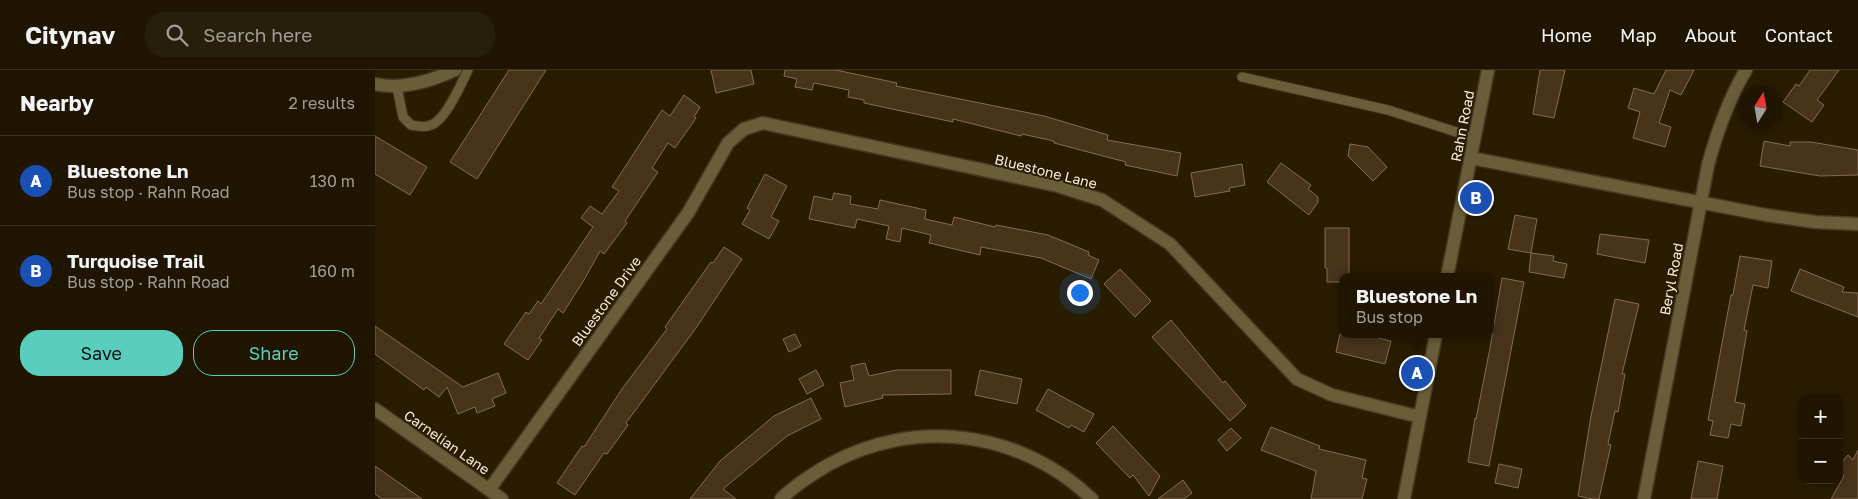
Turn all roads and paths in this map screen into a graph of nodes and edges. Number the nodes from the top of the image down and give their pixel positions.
1 (455, 70) edge
2 (468, 70) edge
3 (1488, 70) edge
4 (1746, 70) edge
5 (1242, 77) dead end
6 (375, 84) edge
7 (397, 87) junction
8 (744, 129) joint
9 (1475, 138) junction
10 (1471, 158) junction
11 (1701, 202) junction
12 (1858, 224) edge
13 (1448, 273) edge
14 (1435, 338) edge
15 (375, 409) edge
16 (1420, 417) junction
17 (489, 490) junction
18 (503, 499) edge
19 (781, 499) edge
20 (1092, 499) edge
21 (1404, 499) edge
22 (1644, 499) edge

1 - 7 street
2 - 7 lane
3 - 9 street, Rahn Road
4 - 11 street, Beryl Road
5 - 9 lane
6 - 7 street
8 - 16 street, Bluestone Lane
8 - 17 street, Bluestone Drive
9 - 10 street, Rahn Road
10 - 11 street
10 - 13 street, Rahn Road
11 - 12 street
11 - 22 street, Beryl Road
14 - 16 street
15 - 17 street, Carnelian Lane
16 - 21 street
17 - 18 street, Carnelian Lane
19 - 20 street

